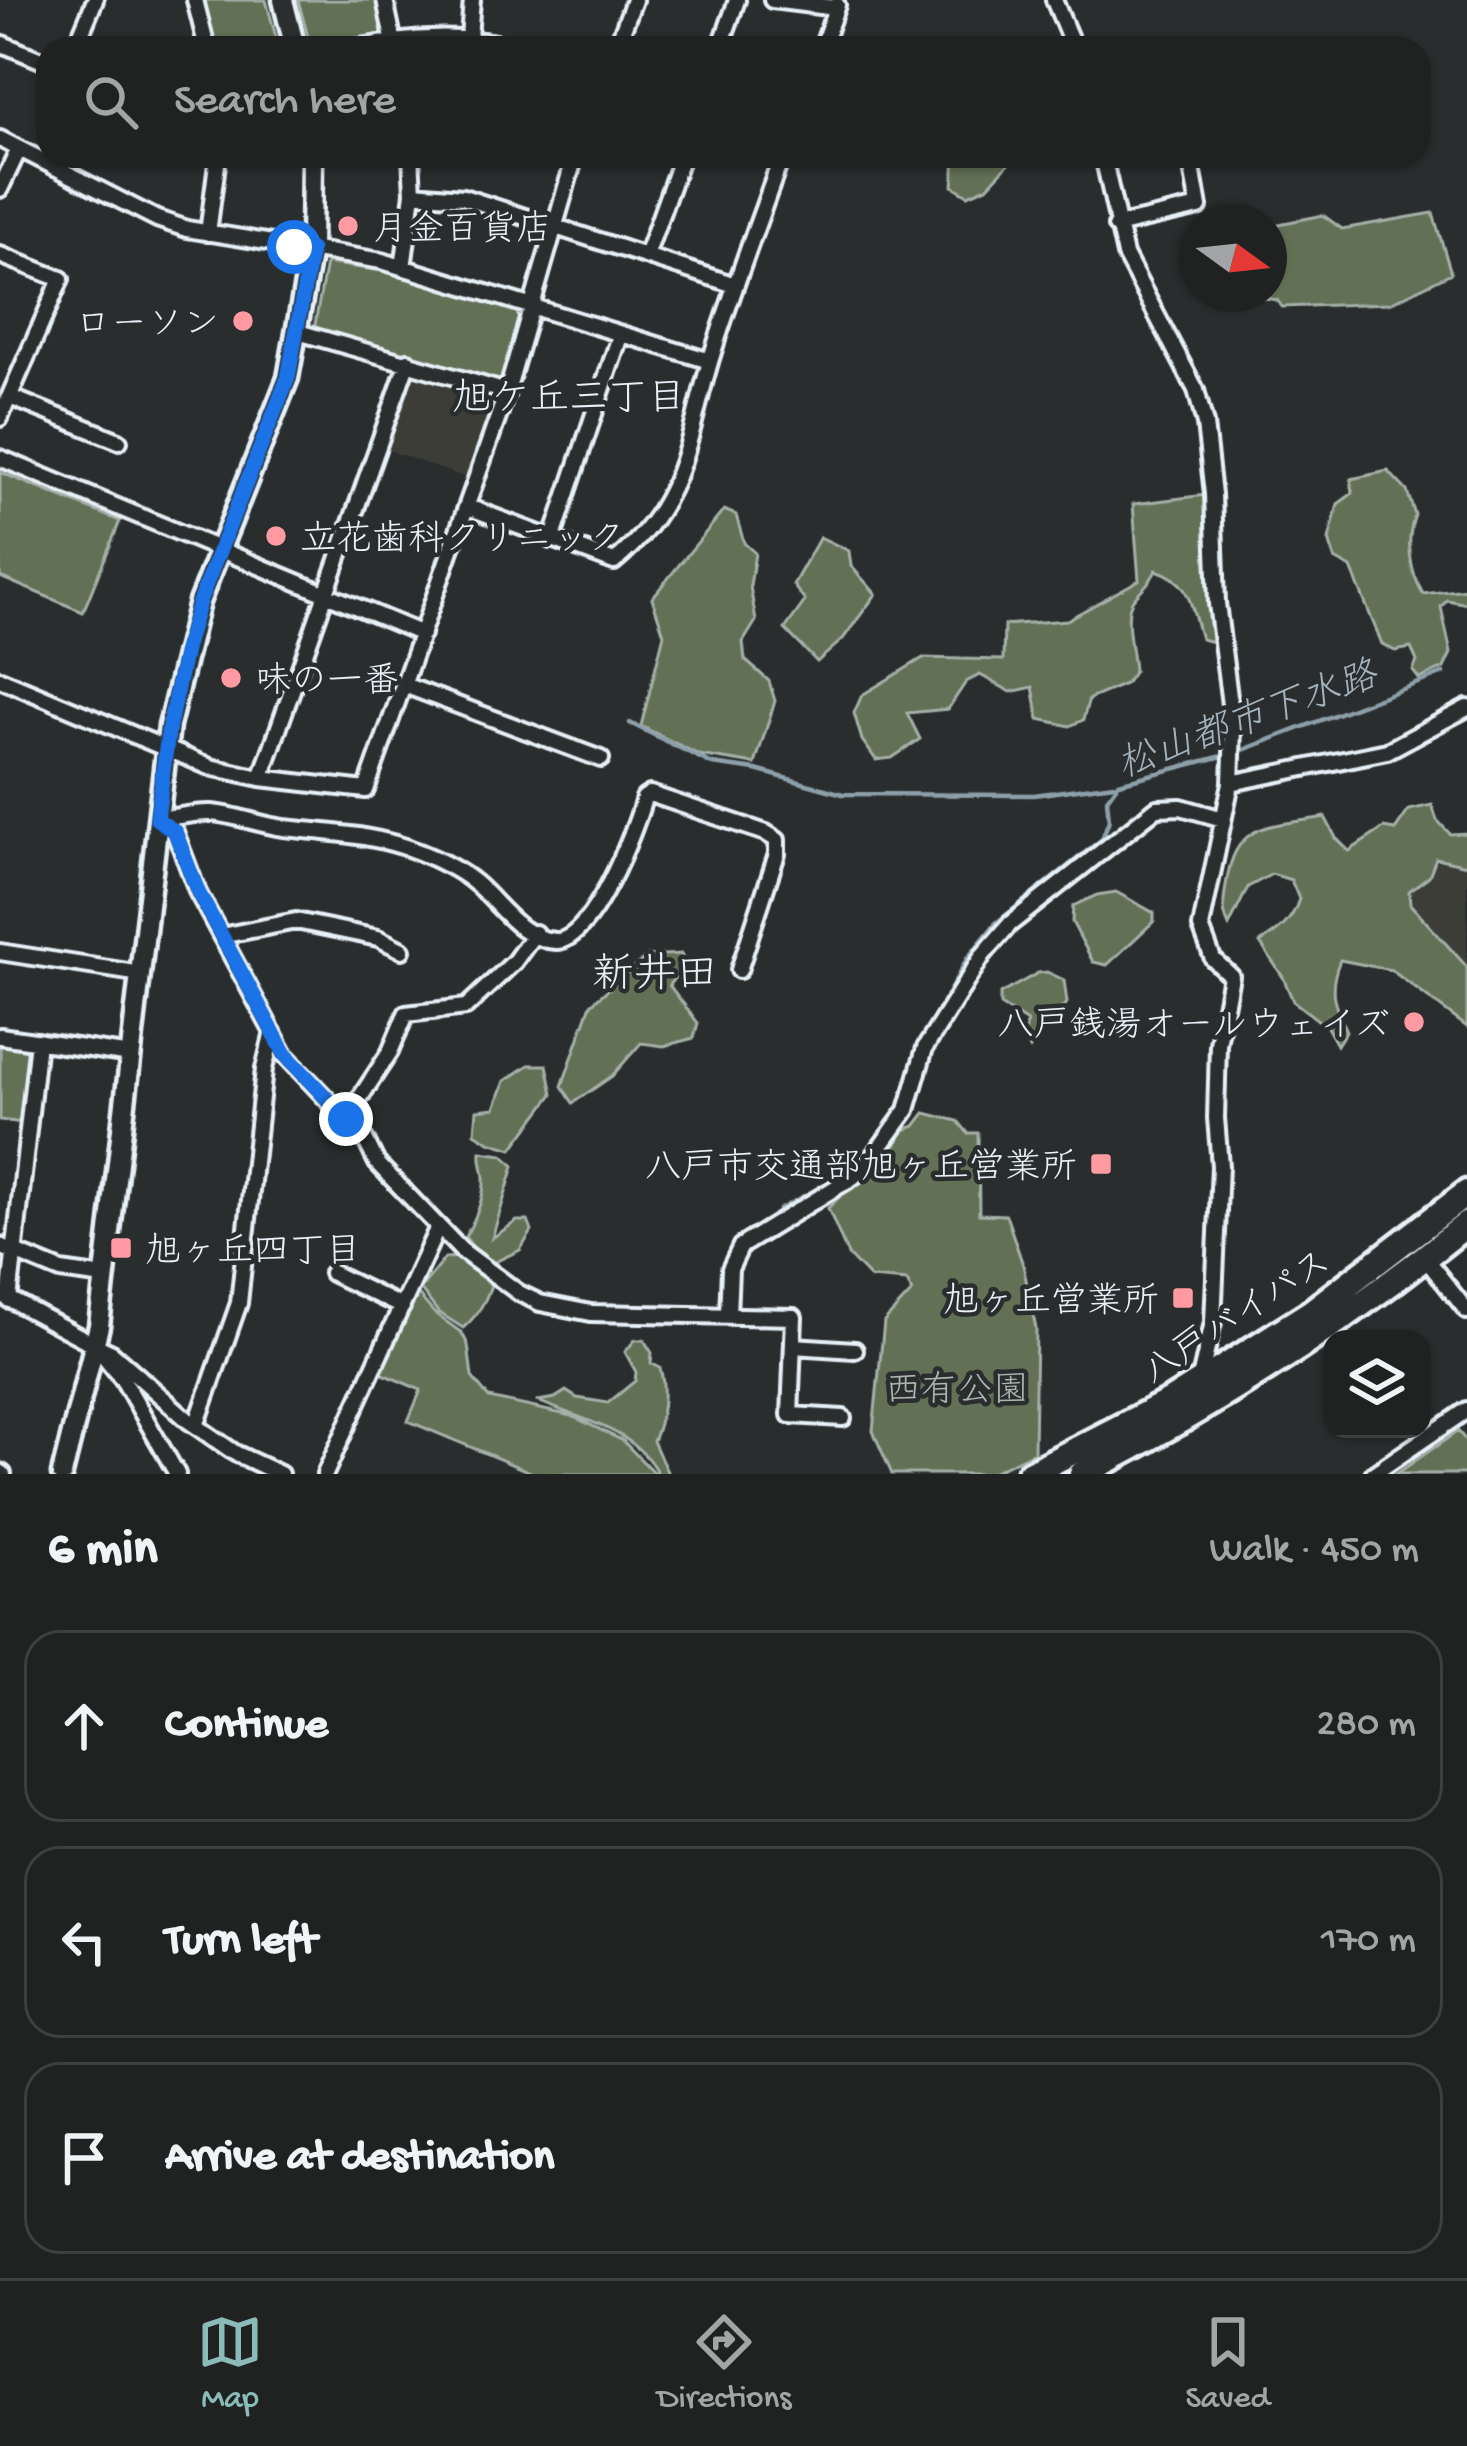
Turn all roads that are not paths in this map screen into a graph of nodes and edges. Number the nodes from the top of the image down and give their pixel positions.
1 (94, 0) edge
2 (196, 0) edge
3 (283, 0) edge
4 (385, 0) edge
5 (472, 0) edge
6 (634, 0) edge
7 (737, 0) edge
8 (772, 0) edge
9 (1054, 0) edge
10 (838, 4) edge
11 (80, 36) edge
12 (204, 36) edge
13 (292, 36) edge
14 (393, 36) edge
15 (469, 36) edge
16 (620, 36) edge
17 (724, 36) edge
18 (826, 36) edge
19 (1069, 36) edge
20 (0, 43) edge
21 (36, 58) edge
22 (0, 139) edge
23 (19, 149) junction
24 (36, 158) edge
25 (56, 168) edge
26 (216, 168) edge
27 (312, 168) edge
28 (412, 168) edge
29 (571, 168) edge
30 (678, 168) edge
31 (778, 168) edge
32 (1105, 168) edge
33 (1192, 168) edge
34 (0, 190) edge
35 (413, 193) junction
36 (552, 225) junction
37 (1116, 226) junction
38 (208, 233) junction
39 (311, 250) junction
40 (0, 256) edge
41 (646, 256) junction
42 (404, 268) junction
43 (735, 285) junction
44 (530, 306) junction
45 (298, 332) junction
46 (620, 336) junction
47 (408, 361) junction
48 (710, 361) junction
49 (507, 392) junction
50 (10, 397) junction
51 (0, 418) edge
52 (119, 441) dead end
53 (0, 458) edge
54 (467, 507) junction
55 (552, 540) junction
56 (219, 552) junction
57 (327, 596) junction
58 (422, 634) junction
59 (0, 679) edge
60 (404, 685) junction
61 (1467, 708) edge
62 (165, 749) junction
63 (601, 759) dead end
64 (261, 778) junction
65 (1231, 783) junction
66 (157, 819) junction
67 (1223, 819) junction
68 (535, 933) junction
69 (221, 936) junction
70 (402, 950) dead end
71 (0, 952) edge
72 (739, 970) dead end
73 (141, 974) junction
74 (273, 1032) junction
75 (0, 1036) edge
76 (38, 1041) junction
77 (131, 1054) junction
78 (346, 1119) junction
79 (1467, 1193) edge
80 (1467, 1224) edge
81 (438, 1227) junction
82 (0, 1246) edge
83 (16, 1254) junction
84 (1425, 1258) junction
85 (332, 1273) dead end
86 (104, 1277) junction
87 (4, 1297) edge
88 (402, 1306) junction
89 (1467, 1311) edge
90 (728, 1314) junction
91 (95, 1345) junction
92 (793, 1346) junction
93 (855, 1350) dead end
94 (1199, 1384) junction
95 (1467, 1410) edge
96 (843, 1418) dead end
97 (196, 1426) junction
98 (62, 1474) edge
99 (178, 1474) edge
100 (280, 1474) edge
101 (325, 1474) edge
102 (1029, 1474) edge
103 (1082, 1474) edge
104 (1373, 1474) edge

1 - 11 street
2 - 12 street
3 - 13 street
4 - 14 street
5 - 15 street
6 - 16 street
7 - 17 street
8 - 10 street
9 - 19 street
10 - 18 street
20 - 21 street
22 - 23 street
23 - 24 street
23 - 34 street
25 - 38 street
26 - 38 street
27 - 39 street
28 - 35 street
29 - 36 street
30 - 41 street
31 - 43 street
32 - 37 street
33 - 37 street
35 - 36 street
35 - 42 street
36 - 41 street
36 - 44 street
37 - 65 street
38 - 39 street
39 - 42 street
39 - 45 street
40 - 50 street
41 - 43 street
42 - 44 street
43 - 48 street
44 - 46 street
44 - 49 street
45 - 47 street
45 - 56 street
46 - 48 street
46 - 55 street
47 - 49 street
47 - 57 street
48 - 55 street
49 - 54 street
50 - 51 street
50 - 52 street
53 - 56 street
54 - 55 street
54 - 58 street
56 - 57 street
56 - 62 street
57 - 58 street
57 - 64 street
58 - 60 street
59 - 62 street
60 - 63 street
60 - 64 street
61 - 65 street
62 - 64 street
62 - 66 street
65 - 67 street
66 - 68 street
66 - 69 street
66 - 73 street
67 - 90 street
67 - 94 street
68 - 72 street
68 - 78 street
69 - 70 street
69 - 74 street
71 - 73 street
73 - 77 street
74 - 78 street
74 - 97 street
75 - 76 street
76 - 77 street
76 - 83 street
77 - 86 street
78 - 81 street
79 - 94 highway, 八戸バイパス
80 - 84 highway, 八戸バイパス
81 - 88 street
81 - 90 street
82 - 83 street
83 - 86 street
83 - 87 street
84 - 89 street
84 - 103 highway, 八戸バイパス
85 - 88 street
86 - 91 street
87 - 91 street
88 - 101 street
90 - 92 street
91 - 97 street
91 - 98 street
91 - 99 street
92 - 93 street
92 - 96 street
94 - 102 highway, 八戸バイパス
95 - 104 street
97 - 100 street

